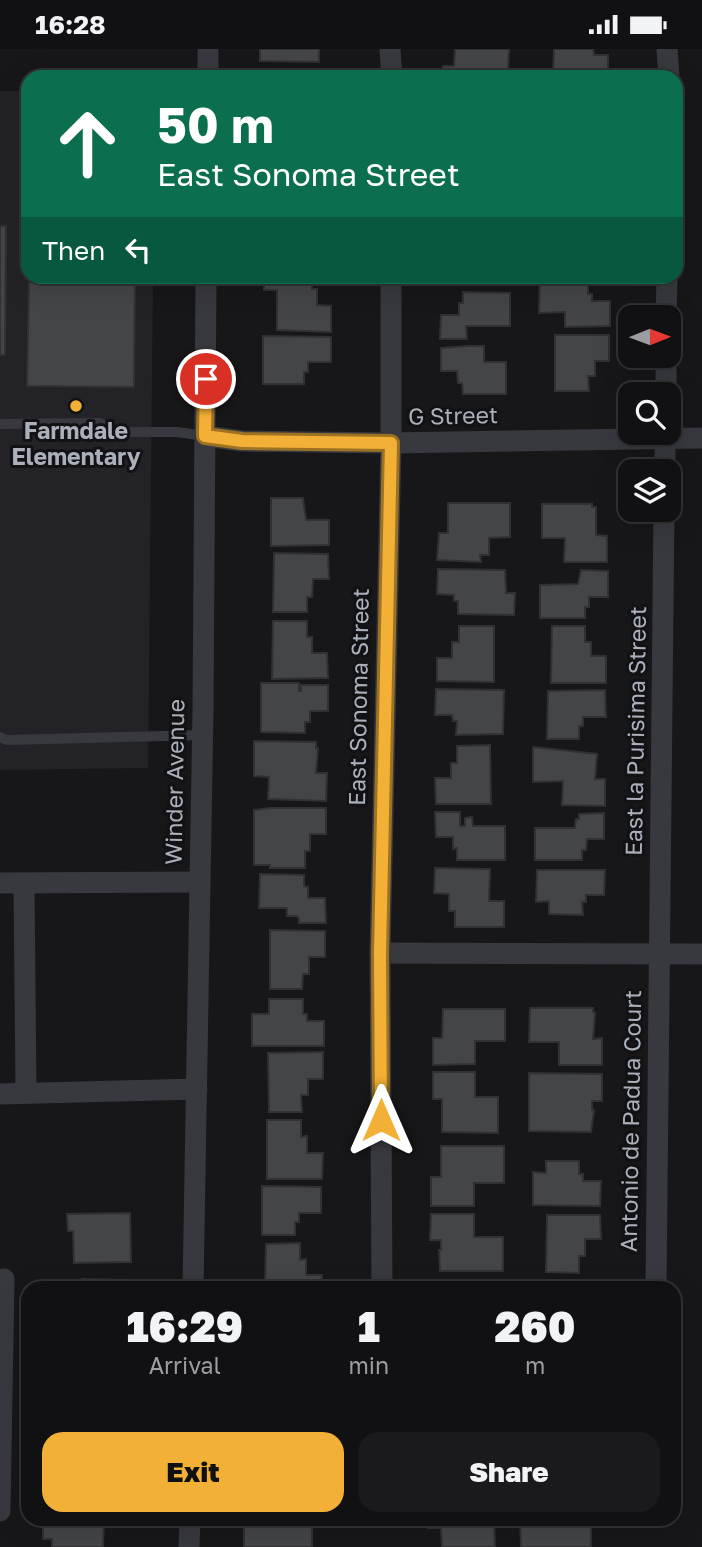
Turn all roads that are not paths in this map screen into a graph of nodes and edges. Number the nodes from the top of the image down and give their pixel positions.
1 (208, 49) edge
2 (390, 49) edge
3 (667, 49) edge
4 (208, 70) edge
5 (392, 70) edge
6 (668, 70) edge
7 (206, 284) edge
8 (391, 284) edge
9 (667, 284) edge
10 (666, 305) edge
11 (0, 424) edge
12 (205, 436) junction
13 (618, 437) edge
14 (681, 437) edge
15 (702, 438) edge
16 (391, 443) junction
17 (664, 522) edge
18 (202, 735) junction
19 (0, 737) edge
20 (200, 882) junction
21 (0, 883) edge
22 (24, 883) junction
23 (380, 953) junction
24 (660, 954) junction
25 (702, 954) edge
26 (197, 1089) junction
27 (26, 1093) junction
28 (0, 1094) edge
29 (4, 1279) dead end
30 (194, 1281) edge
31 (382, 1281) edge
32 (656, 1281) edge
33 (0, 1511) edge
34 (190, 1526) edge
35 (189, 1547) edge

1 - 4 street
2 - 5 street
3 - 6 street
7 - 12 street, Winder Avenue
8 - 16 street, East Sonoma Street
9 - 10 street
11 - 12 lane
12 - 16 street, G Street
12 - 18 street, Winder Avenue
13 - 16 street, G Street
14 - 15 street, G Street
16 - 23 street, East Sonoma Street
17 - 24 street, East la Purisima Street
18 - 19 lane
18 - 20 street, Winder Avenue
20 - 22 street
20 - 26 street, Winder Avenue
21 - 22 street
22 - 27 street
23 - 24 street
23 - 31 street, East Sonoma Street
24 - 25 street
24 - 32 street, Antonio de Padua Court
26 - 27 street
26 - 30 street, Winder Avenue
27 - 28 street
29 - 33 street
34 - 35 street

